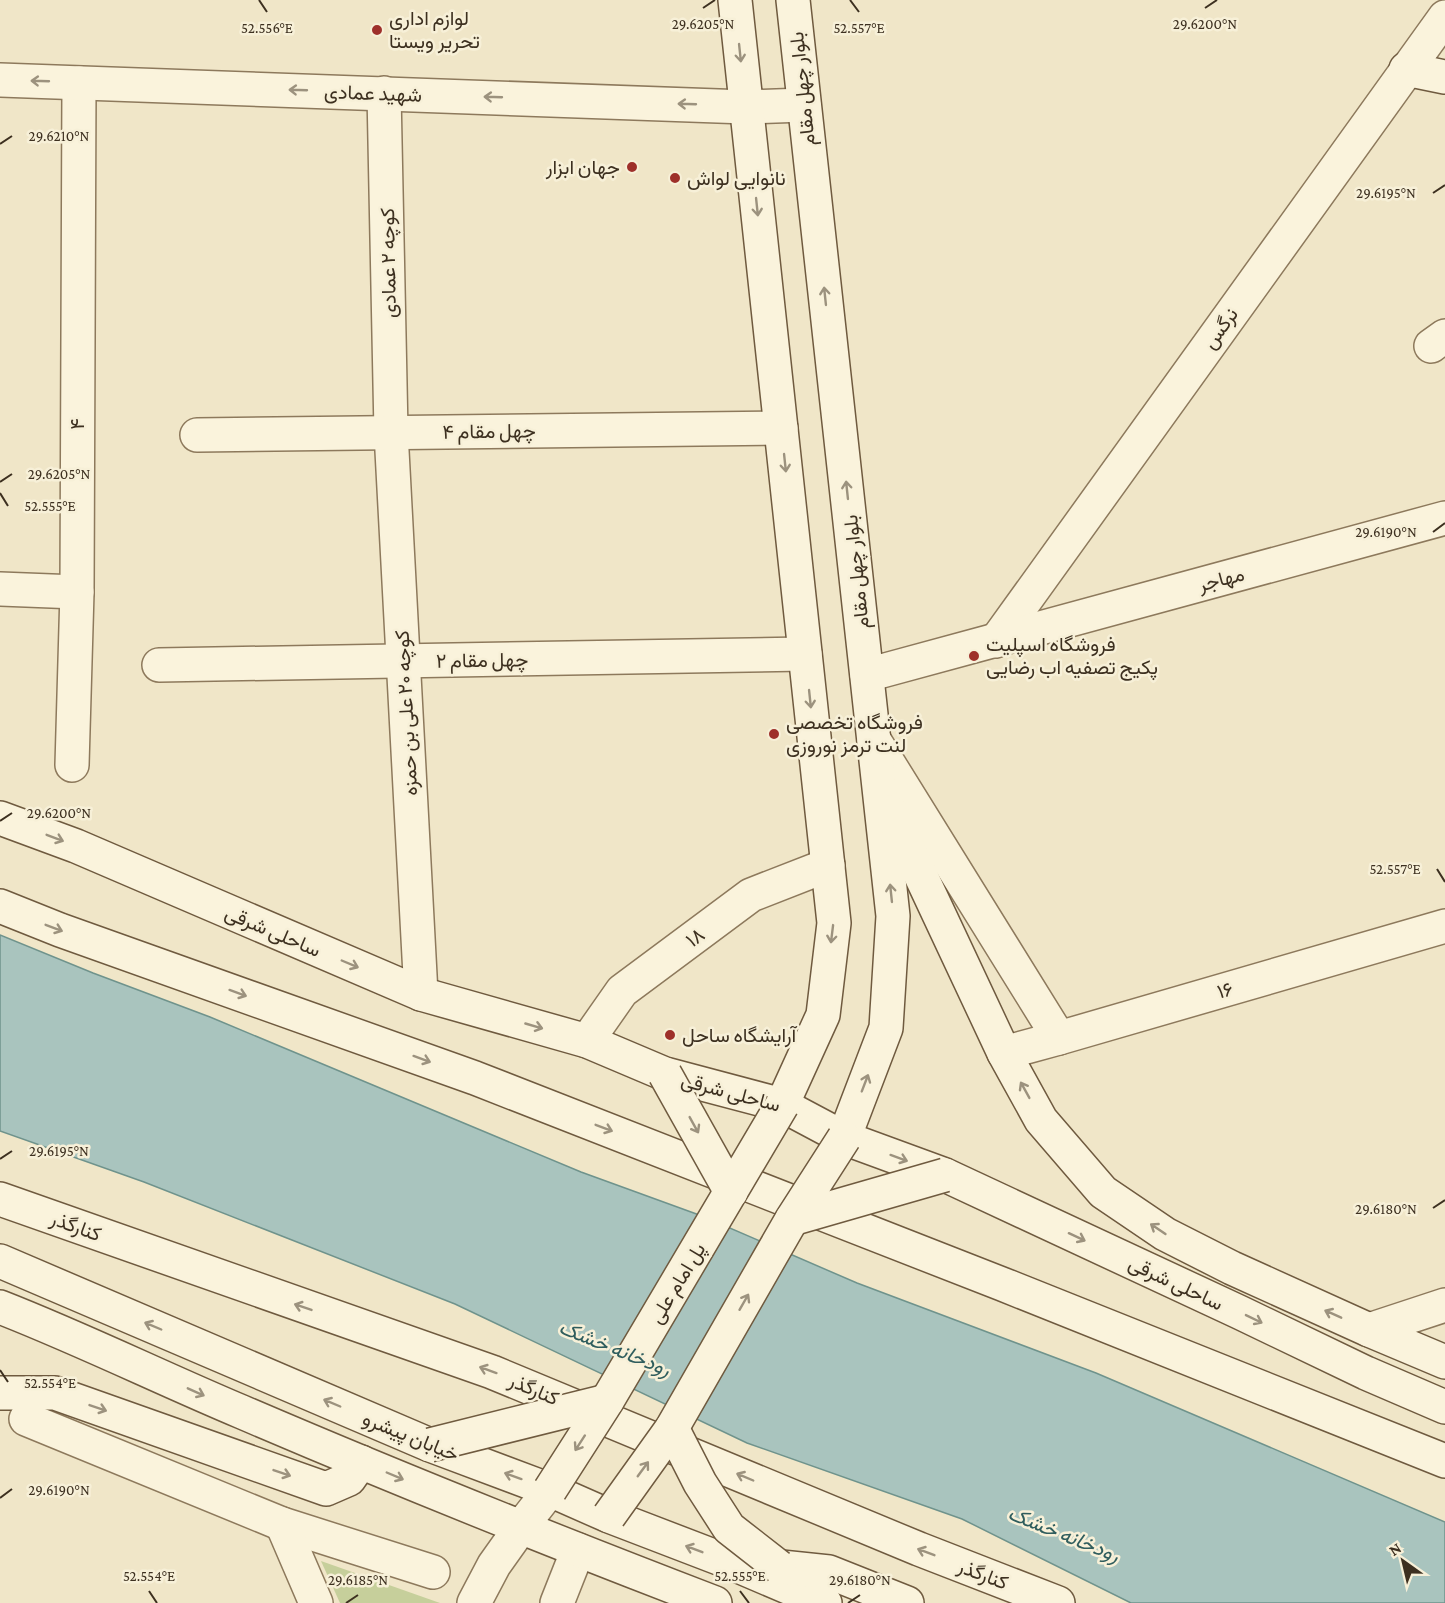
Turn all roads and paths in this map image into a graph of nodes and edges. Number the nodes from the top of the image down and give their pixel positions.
1 (735, 0) edge
2 (793, 0) edge
3 (1445, 17) edge
4 (1406, 69) junction
5 (1445, 77) edge
6 (0, 80) edge
7 (79, 82) junction
8 (384, 93) junction
9 (804, 105) junction
10 (746, 107) junction
11 (781, 428) junction
12 (391, 432) junction
13 (197, 435) dead end
14 (1445, 518) edge
15 (0, 589) edge
16 (77, 592) junction
17 (996, 640) junction
18 (805, 654) junction
19 (403, 661) junction
20 (159, 665) dead end
21 (867, 675) junction
22 (874, 740) junction
23 (72, 765) dead end
24 (880, 789) junction
25 (0, 818) edge
26 (828, 865) junction
27 (0, 906) edge
28 (1445, 926) edge
29 (421, 994) junction
30 (1059, 1038) junction
31 (587, 1041) junction
32 (1004, 1053) junction
33 (665, 1074) junction
34 (782, 1105) junction
35 (844, 1138) junction
36 (945, 1175) junction
37 (731, 1192) junction
38 (0, 1199) edge
39 (792, 1219) junction
40 (0, 1261) edge
41 (1445, 1305) edge
42 (0, 1307) edge
43 (1369, 1330) junction
44 (1445, 1362) edge
45 (0, 1393) edge
46 (607, 1401) junction
47 (1445, 1407) edge
48 (26, 1419) dead end
49 (672, 1428) junction
50 (430, 1445) junction
51 (361, 1461) junction
52 (1445, 1461) edge
53 (550, 1490) junction
54 (609, 1516) junction
55 (282, 1524) junction
56 (521, 1527) junction
57 (578, 1550) junction
58 (729, 1562) junction
59 (779, 1567) junction
60 (433, 1572) dead end
61 (712, 1602) edge
62 (316, 1603) edge
63 (474, 1603) edge
64 (557, 1603) edge
65 (825, 1603) edge
66 (907, 1603) edge
67 (1058, 1603) edge

1 -> 10 main road
2 - 9 main road, بلوار چهل مقام
3 - 4 main road, نرگس
4 - 5 main road
4 - 17 main road, نرگس
7 -> 6 main road, شهید عمادی
8 -> 7 main road, شهید عمادی
7 - 16 main road, ۴
10 -> 8 main road, شهید عمادی
8 - 12 main road, کوچه ۲ عمادی
9 - 10 main road, شهید عمادی
21 -> 9 main road, بلوار چهل مقام
10 -> 11 main road
11 - 12 main road, چهل مقام ۴
11 -> 18 main road
12 - 13 main road, چهل مقام ۴
12 - 19 main road, کوچه ۲۰ علی بن حمزه
14 - 17 main road, مهاجر
15 - 16 main road
16 - 23 main road, ۴
17 - 21 main road, مهاجر
18 - 19 main road, چهل مقام ۲
18 -> 26 main road
19 - 20 main road, چهل مقام ۲
19 - 29 main road, کوچه ۲۰ علی بن حمزه
21 - 22 main road, بلوار چهل مقام
22 - 24 main road, بلوار چهل مقام
22 - 30 main road
24 - 32 main road, ساحلی شرقی
35 -> 24 main road, بلوار چهل مقام
25 -> 29 main road, ساحلی شرقی
26 - 31 main road, ۱۸
26 -> 34 main road
27 -> 52 main road
28 - 30 main road, ۱۶
29 -> 31 main road, ساحلی شرقی
30 - 32 main road, ۱۶
31 - 33 main road, ساحلی شرقی
43 -> 32 main road, ساحلی شرقی
33 - 34 main road, ساحلی شرقی
33 -> 37 main road, bridge
34 - 35 main road, ساحلی شرقی
34 - 37 main road, پل امام علی, bridge
35 -> 36 main road, ساحلی شرقی
35 - 39 main road, bridge
36 - 39 main road, bridge
36 -> 47 main road, ساحلی شرقی
37 - 46 main road, پل امام علی, bridge
67 -> 38 main road, کنارگذر
49 -> 39 main road, bridge
50 -> 40 main road, خیابان پیشرو
41 - 43 main road
42 -> 51 main road
43 - 44 main road, ساحلی شرقی
45 -> 51 main road
46 - 50 main road, bridge
46 -> 53 main road, پل امام علی, bridge
48 - 55 main road
54 -> 49 main road, bridge
49 - 59 main road, bridge
53 -> 50 main road, خیابان پیشرو
51 -> 56 main road
53 - 54 main road, خیابان پیشرو
53 - 56 main road, پل امام علی
54 - 57 main road
58 -> 54 main road, خیابان پیشرو
55 - 60 main road
55 - 62 main road
56 - 57 main road
56 - 63 main road, پل امام علی
57 - 61 main road
57 - 64 main road
58 - 59 main road
58 - 65 main road, خیابان پیشرو
59 - 66 main road

